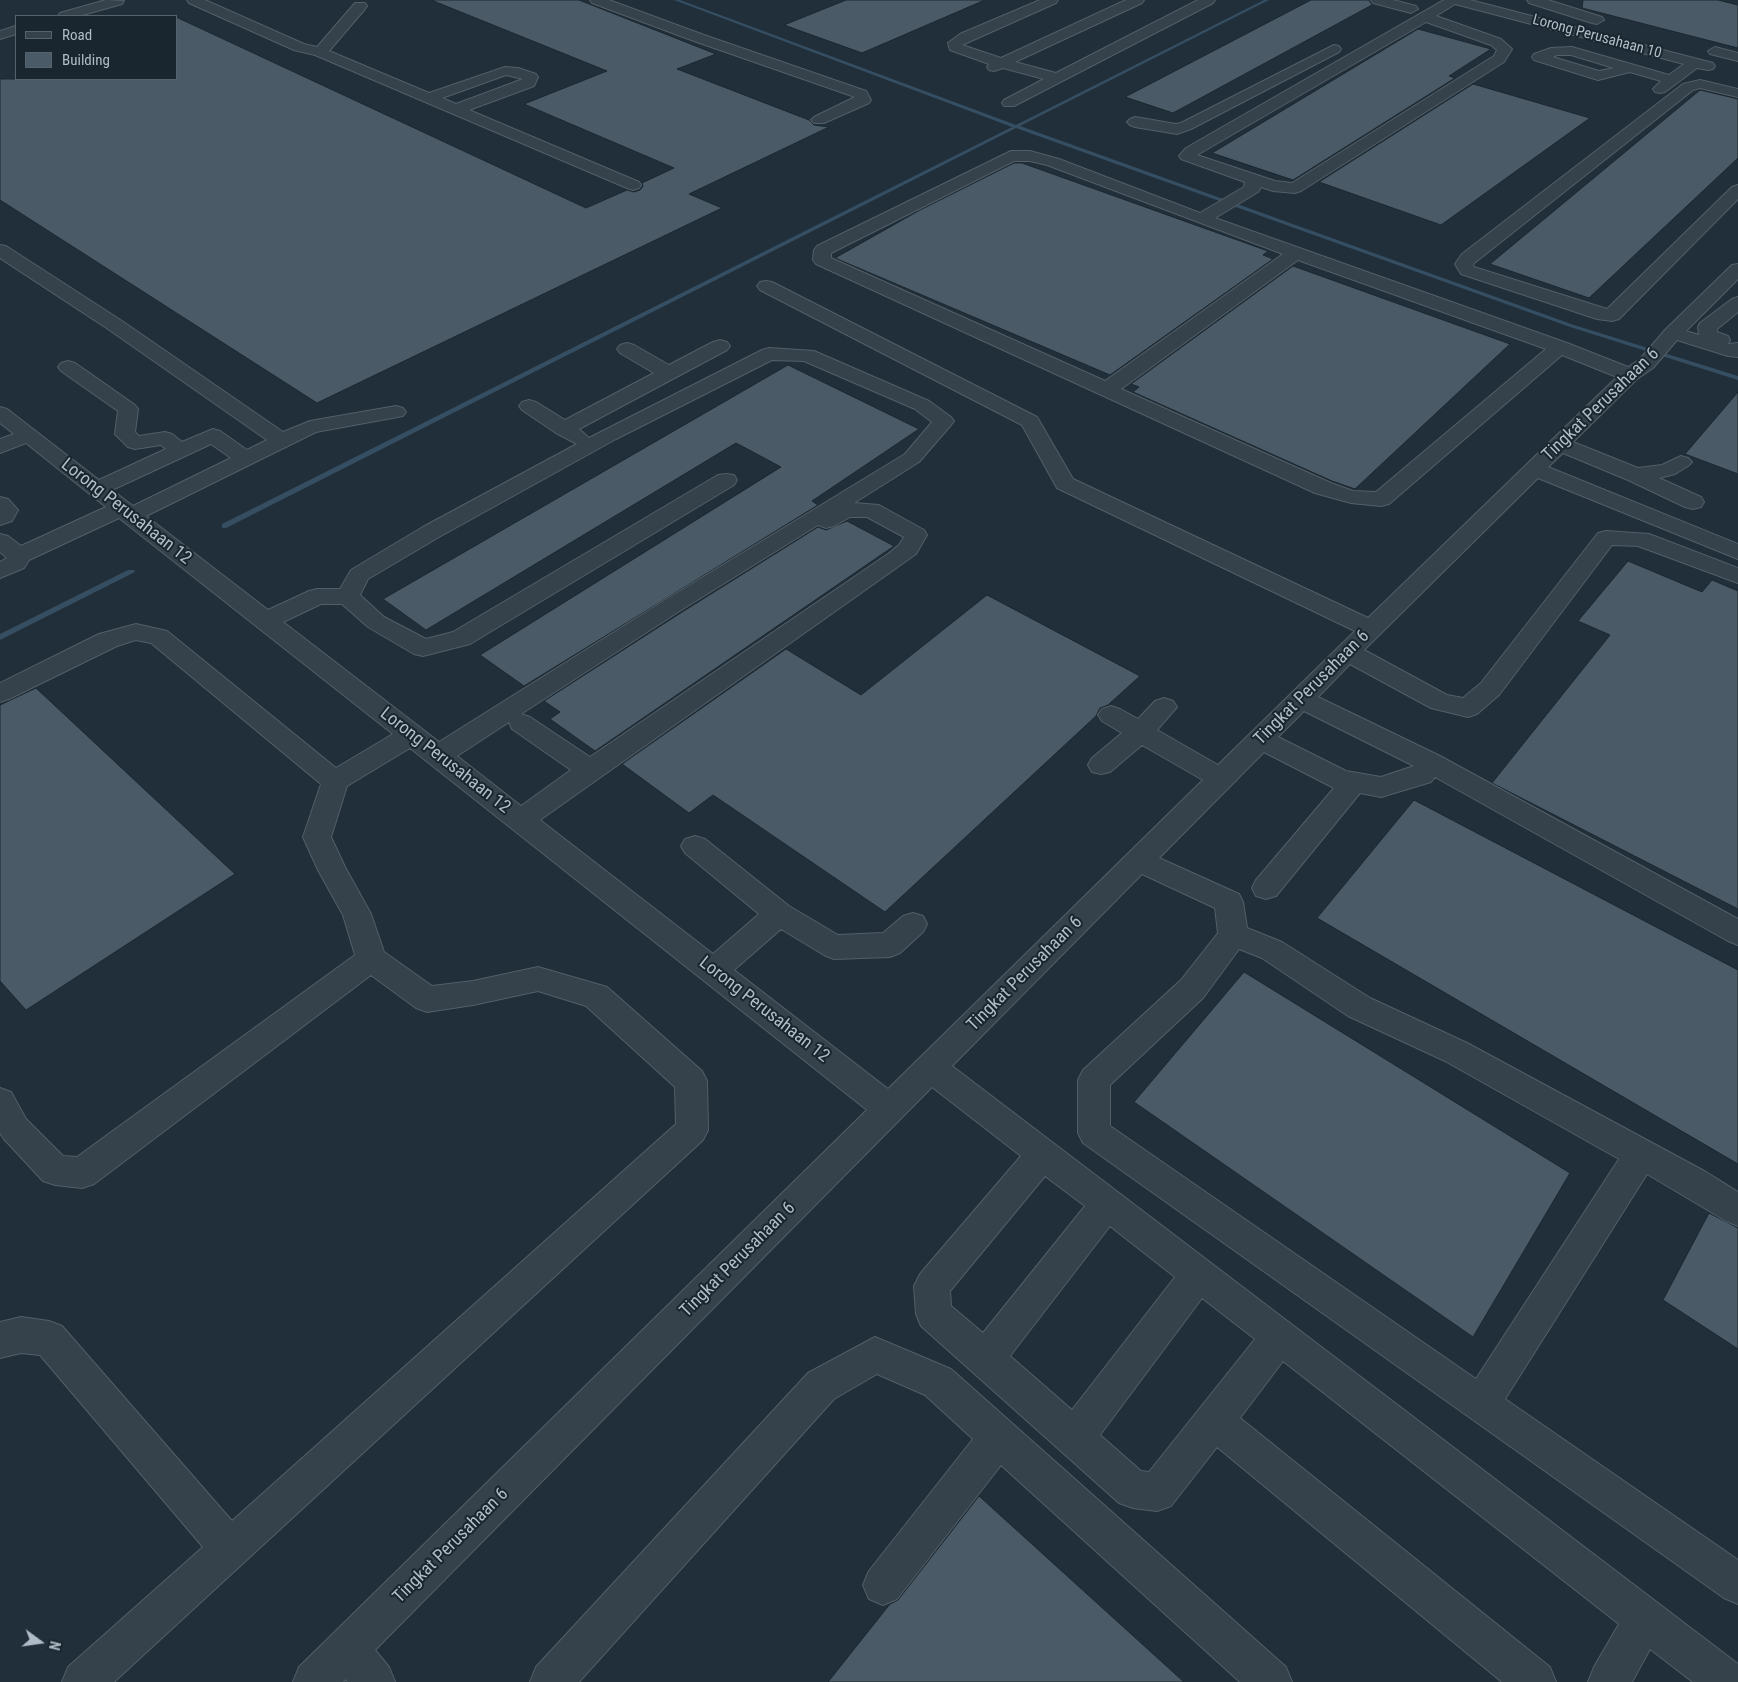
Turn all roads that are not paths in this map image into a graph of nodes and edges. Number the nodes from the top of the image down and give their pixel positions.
1 (102, 0) edge
2 (194, 0) edge
3 (597, 0) edge
4 (1051, 0) edge
5 (1208, 0) edge
6 (1378, 0) edge
7 (1428, 0) edge
8 (1454, 0) edge
9 (1534, 0) edge
10 (121, 1) edge
11 (1142, 1) edge
12 (360, 6) dead end
13 (1165, 8) dead end
14 (1411, 9) junction
15 (1182, 14) junction
16 (69, 15) edge
17 (1394, 18) dead end
18 (1425, 18) junction
19 (1607, 23) dead end
20 (15, 30) edge
21 (0, 35) edge
22 (1351, 40) dead end
23 (320, 52) junction
24 (968, 52) junction
25 (1715, 52) dead end
26 (1738, 57) edge
27 (954, 60) dead end
28 (1694, 63) junction
29 (1001, 64) junction
30 (1630, 68) junction
31 (1720, 70) dead end
32 (1038, 73) junction
33 (978, 74) dead end
34 (1057, 78) junction
35 (1672, 80) junction
36 (1013, 85) dead end
37 (1738, 93) edge
38 (429, 98) junction
39 (1009, 103) dead end
40 (458, 110) junction
41 (819, 120) dead end
42 (1135, 122) dead end
43 (632, 184) dead end
44 (1253, 184) junction
45 (1738, 190) edge
46 (1209, 215) junction
47 (0, 250) edge
48 (1453, 250) dead end
49 (1295, 254) junction
50 (1738, 269) edge
51 (766, 286) dead end
52 (1738, 303) edge
53 (1673, 333) junction
54 (720, 346) dead end
55 (1560, 347) junction
56 (1733, 348) edge
57 (627, 349) dead end
58 (68, 367) dead end
59 (1638, 370) junction
60 (668, 373) junction
61 (1106, 390) junction
62 (529, 406) dead end
63 (396, 412) dead end
64 (0, 413) edge
65 (563, 430) junction
66 (28, 435) junction
67 (282, 441) junction
68 (1560, 444) junction
69 (591, 445) junction
70 (0, 447) edge
71 (181, 451) junction
72 (246, 459) junction
73 (1680, 462) dead end
74 (1534, 469) junction
75 (1636, 475) junction
76 (726, 480) dead end
77 (97, 489) junction
78 (1693, 502) dead end
79 (0, 504) edge
80 (126, 512) junction
81 (0, 518) edge
82 (0, 541) edge
83 (1738, 552) edge
84 (19, 556) junction
85 (0, 571) edge
86 (1738, 576) edge
87 (348, 598) junction
88 (265, 620) junction
89 (1372, 629) junction
90 (1348, 652) junction
91 (0, 693) edge
92 (1301, 699) junction
93 (1164, 707) dead end
94 (1111, 715) dead end
95 (521, 723) junction
96 (1140, 732) junction
97 (412, 735) junction
98 (1261, 739) junction
99 (446, 762) junction
100 (1431, 762) junction
101 (1101, 765) dead end
102 (590, 770) junction
103 (1221, 779) junction
104 (335, 781) junction
105 (1354, 782) junction
106 (521, 820) junction
107 (695, 846) dead end
108 (1138, 861) junction
109 (1266, 888) dead end
110 (779, 914) junction
111 (913, 924) dead end
112 (1738, 933) edge
113 (1233, 935) junction
114 (371, 959) junction
115 (713, 971) junction
116 (931, 1068) junction
117 (0, 1102) edge
118 (890, 1108) junction
119 (1043, 1154) junction
120 (1641, 1154) junction
121 (1107, 1204) junction
122 (1738, 1210) edge
123 (1198, 1274) junction
124 (1278, 1337) junction
125 (0, 1340) edge
126 (985, 1359) junction
127 (1481, 1404) junction
128 (1214, 1421) junction
129 (999, 1437) junction
130 (1074, 1438) junction
131 (230, 1549) junction
132 (1738, 1584) edge
133 (883, 1586) dead end
134 (1645, 1618) junction
135 (348, 1648) junction
136 (83, 1682) edge
137 (314, 1682) edge
138 (374, 1682) edge
139 (551, 1682) edge
140 (1271, 1682) edge
141 (1535, 1682) edge
142 (1608, 1682) edge
143 (1727, 1682) edge

1 - 10 street
2 - 23 street
3 - 41 street
4 - 24 street
5 - 15 street
6 - 14 street
7 - 14 street
8 - 18 street
8 - 28 street, Lorong Perusahaan 10
9 - 19 street
10 - 16 street
11 - 29 street
12 - 23 street
13 - 15 street
14 - 17 street
15 - 34 street
18 - 44 street
18 - 44 street
20 - 21 street
22 - 42 street
23 - 38 street
24 - 27 street
24 - 29 street
25 - 26 street
28 - 31 street, Lorong Perusahaan 10
28 - 35 street
29 - 32 street
29 - 33 street
30 - 30 street
30 - 35 street
32 - 34 street
32 - 36 street
34 - 39 street
35 - 48 street
37 - 45 street
38 - 40 street
38 - 40 street
40 - 43 street
44 - 46 street
46 - 49 street
46 - 61 street
47 - 67 street
49 - 55 street
49 - 61 street
50 - 53 street, Tingkat Perusahaan 6
51 - 89 street
52 - 56 street
53 - 56 street
53 - 59 street, Tingkat Perusahaan 6
54 - 60 street
55 - 59 street
55 - 61 street
57 - 60 street
58 - 71 street
59 - 68 street, Tingkat Perusahaan 6
60 - 65 street
62 - 65 street
63 - 67 street
64 - 66 street, Lorong Perusahaan 12
65 - 69 street
66 - 70 street
66 - 77 street, Lorong Perusahaan 12
67 - 72 street
68 - 74 street, Tingkat Perusahaan 6
68 - 75 street
69 - 87 street
69 - 99 street
71 - 72 street
71 - 77 street
72 - 80 street
73 - 75 street
74 - 83 street
74 - 89 street, Tingkat Perusahaan 6
75 - 78 street
76 - 87 street
77 - 80 street, Lorong Perusahaan 12
79 - 81 street
80 - 84 street
80 - 88 street, Lorong Perusahaan 12
82 - 84 street
84 - 85 street
86 - 90 street
87 - 88 street
88 - 97 street, Lorong Perusahaan 12
89 - 90 street, Tingkat Perusahaan 6
90 - 92 street, Tingkat Perusahaan 6
91 - 104 street
92 - 98 street, Tingkat Perusahaan 6
92 - 100 street
93 - 96 street
94 - 96 street
95 - 99 street
95 - 102 street
95 - 102 street
96 - 101 street
96 - 103 street
97 - 99 street, Lorong Perusahaan 12
97 - 104 street
98 - 103 street, Tingkat Perusahaan 6
98 - 105 street
99 - 106 street, Lorong Perusahaan 12
100 - 105 street
100 - 112 street
102 - 106 street
103 - 108 street, Tingkat Perusahaan 6
104 - 114 street
105 - 109 street
106 - 115 street, Lorong Perusahaan 12
107 - 110 street
108 - 113 street
108 - 116 street, Tingkat Perusahaan 6
110 - 111 street
110 - 115 street
113 - 120 street
113 - 127 street
114 - 117 street
114 - 131 street
115 - 118 street, Lorong Perusahaan 12
116 - 118 street, Tingkat Perusahaan 6
116 - 119 street
118 - 135 street, Tingkat Perusahaan 6
119 - 121 street
119 - 126 street
120 - 122 street
120 - 127 street
121 - 123 street
121 - 126 street
123 - 124 street
123 - 130 street
124 - 128 street
124 - 134 street
125 - 131 street
126 - 130 street
127 - 132 street
128 - 130 street
128 - 141 street
129 - 133 street
129 - 139 street
129 - 140 street
131 - 136 street
134 - 142 street
134 - 143 street
135 - 137 street, Tingkat Perusahaan 6
135 - 138 street

